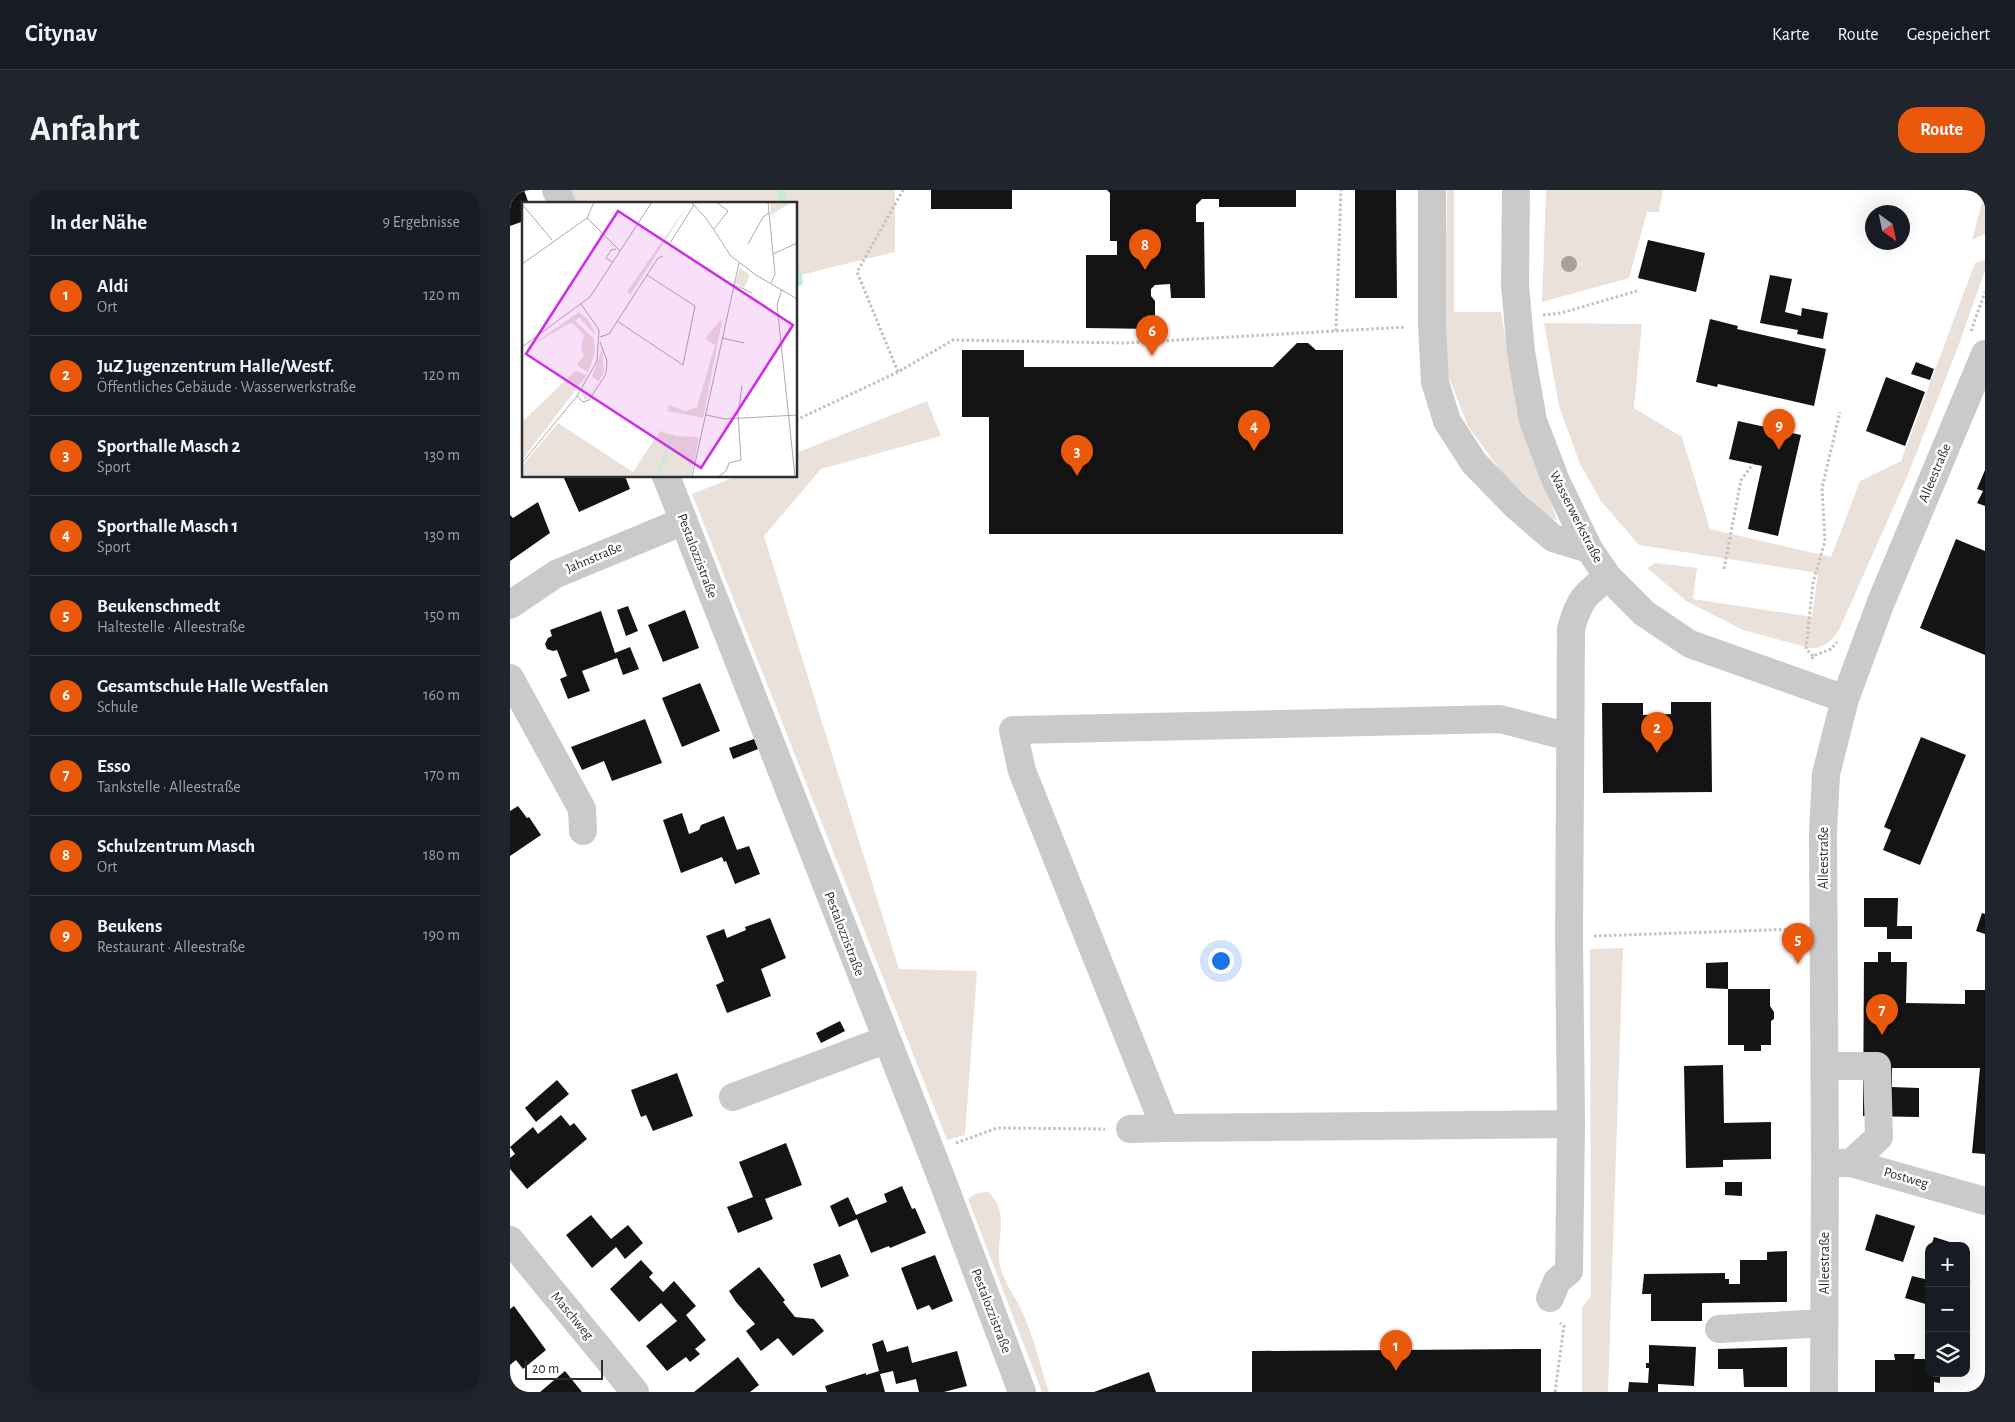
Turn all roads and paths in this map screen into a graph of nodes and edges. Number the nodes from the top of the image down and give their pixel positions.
1 (556, 190) edge
2 (903, 190) edge
3 (1341, 190) edge
4 (1432, 190) edge
5 (1516, 190) edge
6 (561, 202) edge
7 (1637, 291) dead end
8 (1518, 318) junction
9 (1432, 326) junction
10 (1336, 331) junction
11 (1985, 354) edge
12 (898, 372) junction
13 (1840, 412) dead end
14 (798, 419) edge
15 (1753, 464) dead end
16 (667, 478) edge
17 (684, 521) junction
18 (1590, 549) junction
19 (1724, 569) dead end
20 (1608, 577) junction
21 (510, 605) edge
22 (1841, 637) dead end
23 (1813, 656) junction
24 (510, 678) edge
25 (1804, 685) junction
26 (1845, 699) junction
27 (1570, 737) junction
28 (583, 831) dead end
29 (1824, 928) junction
30 (1569, 937) junction
31 (885, 1040) junction
32 (1825, 1066) junction
33 (732, 1098) dead end
34 (1571, 1124) junction
35 (1165, 1128) junction
36 (1130, 1129) joint
37 (930, 1152) junction
38 (1838, 1163) junction
39 (1985, 1201) edge
40 (510, 1240) edge
41 (1550, 1298) joint
42 (1824, 1323) junction
43 (1719, 1329) dead end
44 (635, 1392) edge
45 (1022, 1392) edge
46 (1555, 1392) edge
47 (1824, 1392) edge

1 - 6 street
2 - 12 path
3 - 10 path
4 - 9 street
5 - 8 street, Wasserwerkstraße
7 - 8 path
8 - 18 street, Wasserwerkstraße
9 - 10 path
9 - 18 street
10 - 12 path
11 - 26 street, Alleestraße
12 - 14 path
13 - 23 path
15 - 19 path
16 - 17 street, Pestalozzistraße
17 - 21 street, Jahnstraße
17 - 31 street, Pestalozzistraße
18 - 20 street, Wasserwerkstraße
20 - 25 street, Wasserwerkstraße
20 - 27 street
22 - 23 path
23 - 25 path
24 - 28 street
25 - 26 street, Wasserwerkstraße
26 - 29 street, Alleestraße
27 - 30 street
27 - 35 street
29 - 30 path
29 - 32 street, Alleestraße
30 - 34 street
31 - 33 street
31 - 37 street, Pestalozzistraße
32 - 38 street, Alleestraße
32 - 38 street
34 - 35 street
34 - 41 street
35 - 36 street
36 - 37 path
37 - 45 street, Pestalozzistraße
38 - 39 street, Postweg
38 - 42 street, Alleestraße
40 - 44 street, Maschweg
41 - 46 path
42 - 43 street
42 - 47 street, Alleestraße

